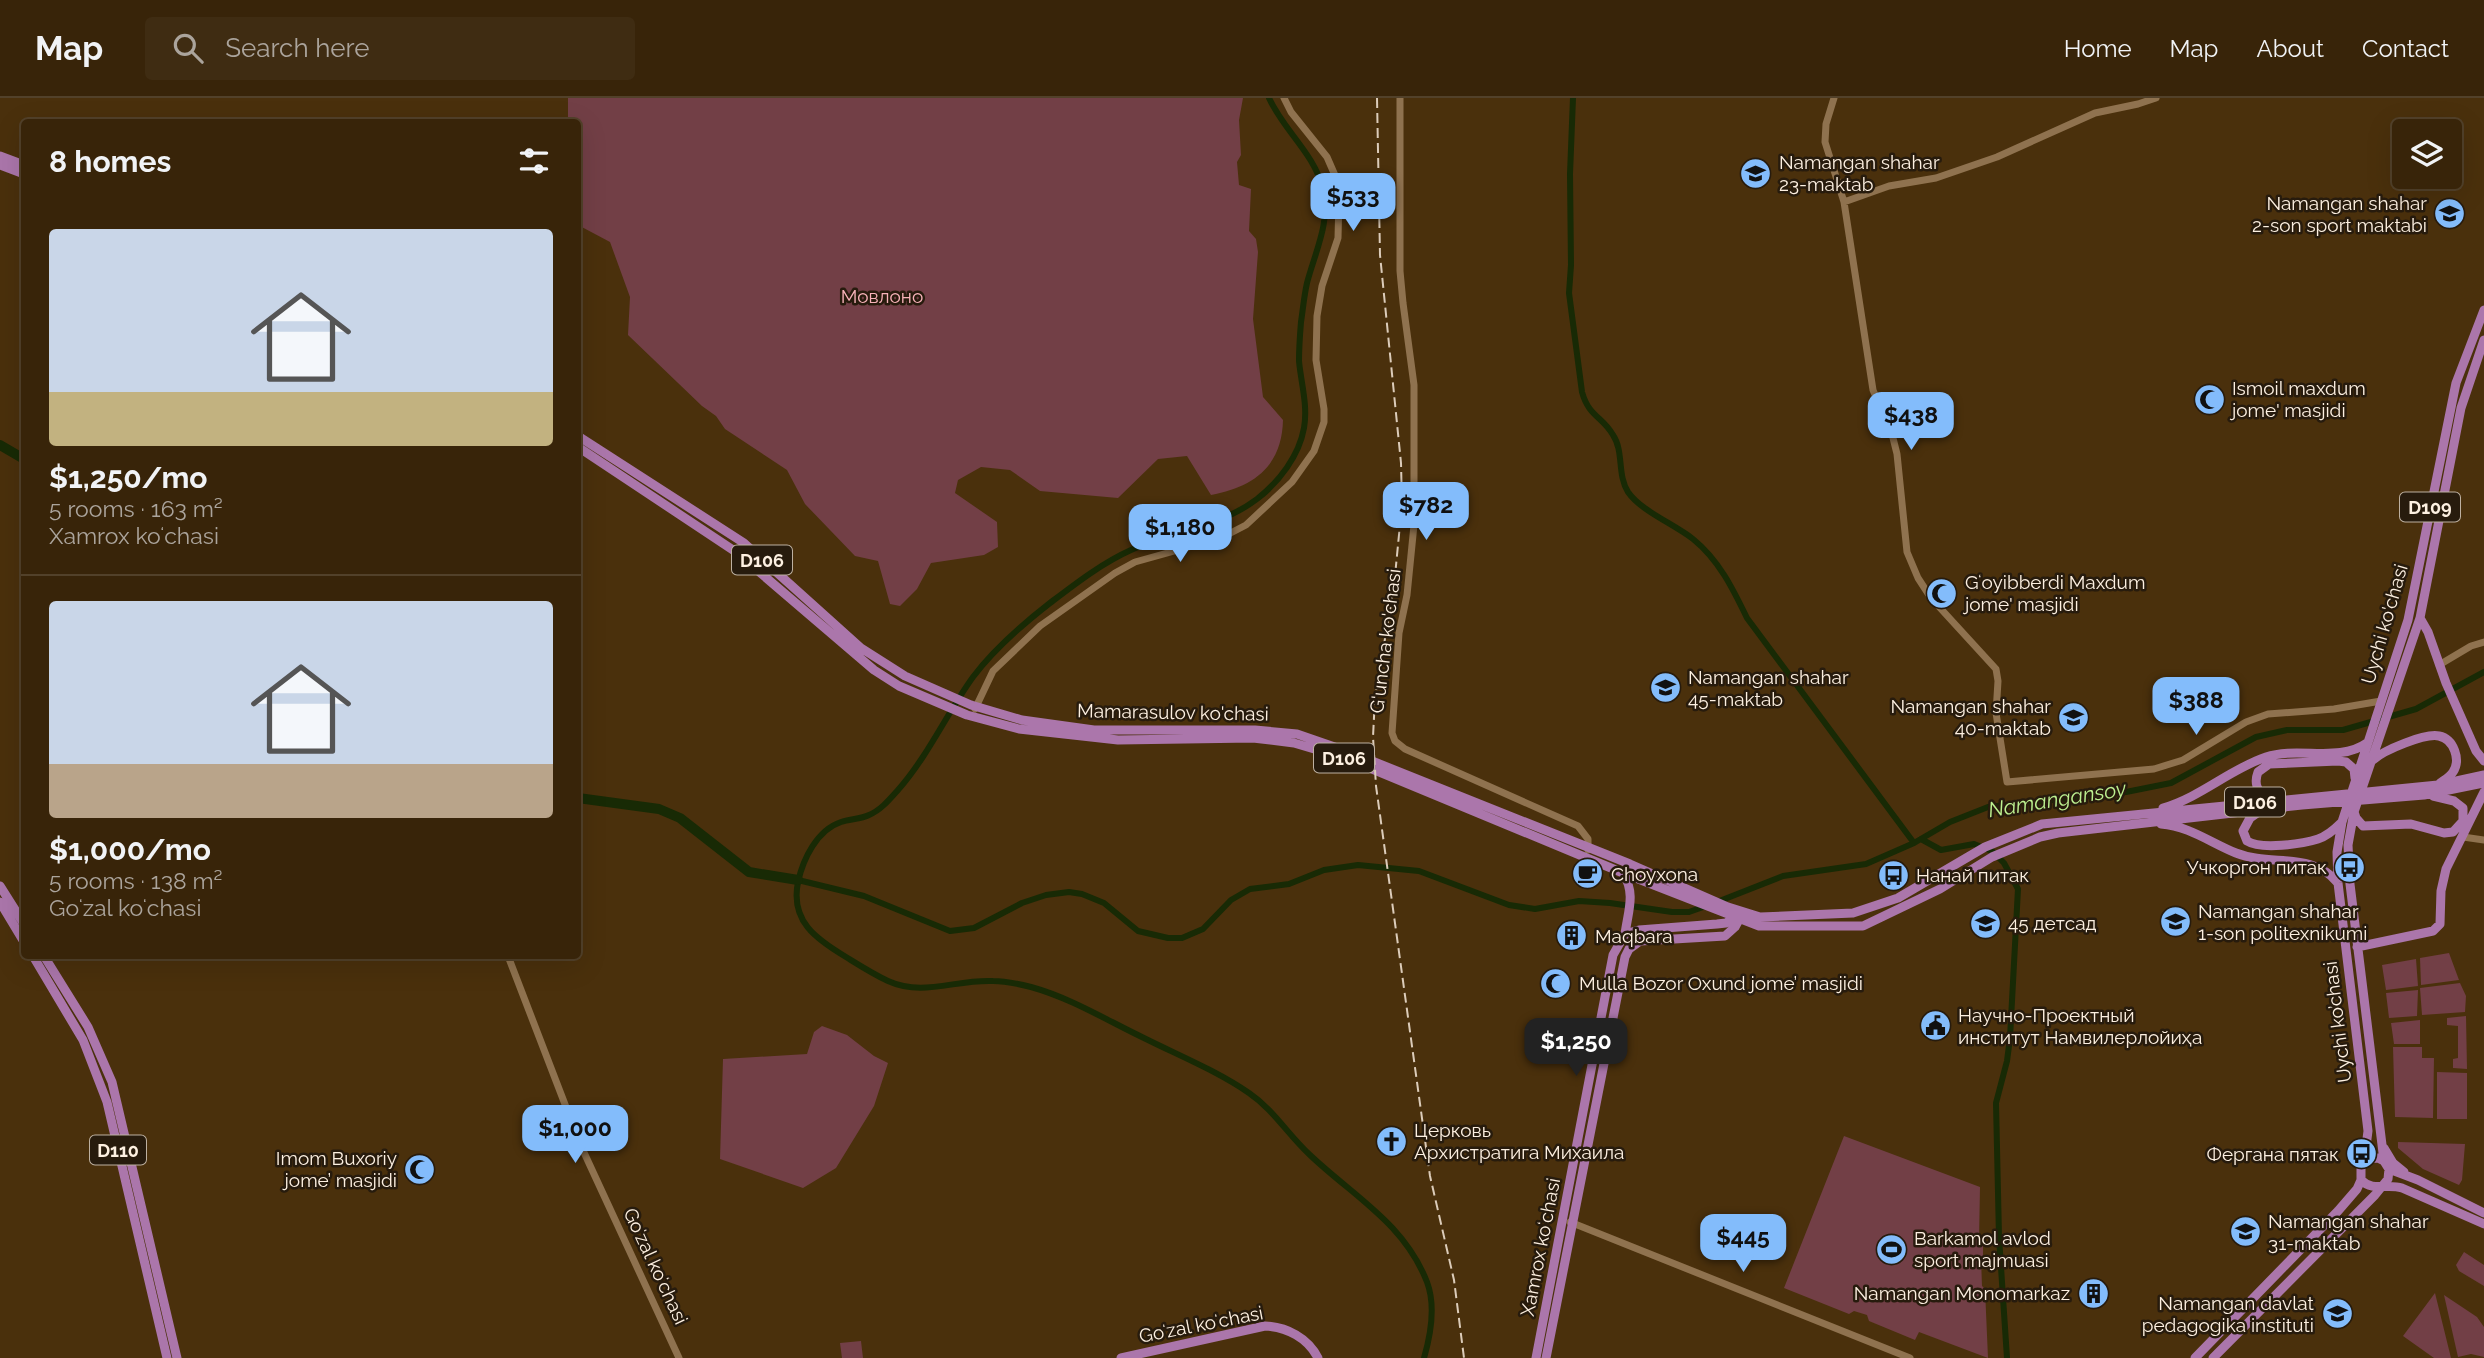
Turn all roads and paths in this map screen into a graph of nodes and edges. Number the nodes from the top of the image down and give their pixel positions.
1 (1284, 98) edge
2 (1400, 98) edge
3 (1834, 98) edge
4 (2156, 98) edge
5 (0, 156) edge
6 (21, 164) edge
7 (0, 167) edge
8 (21, 173) edge
9 (1844, 202) junction
10 (2484, 310) edge
11 (2484, 340) edge
12 (581, 438) edge
13 (581, 449) edge
14 (2420, 618) junction
15 (2484, 642) edge
16 (2403, 652) junction
17 (2439, 665) junction
18 (2380, 703) junction
19 (974, 705) junction
20 (970, 716) junction
21 (2367, 743) junction
22 (2372, 761) junction
23 (2484, 761) edge
24 (2484, 775) edge
25 (2356, 780) junction
26 (2484, 783) edge
27 (2438, 785) junction
28 (2484, 792) edge
29 (2424, 795) junction
30 (2270, 800) junction
31 (2261, 810) junction
32 (2354, 812) junction
33 (2142, 819) junction
34 (2343, 822) junction
35 (2463, 837) junction
36 (2344, 838) junction
37 (2484, 841) edge
38 (1587, 853) junction
39 (1623, 873) junction
40 (2338, 883) junction
41 (0, 886) edge
42 (1699, 899) junction
43 (0, 902) edge
44 (1734, 914) junction
45 (21, 919) edge
46 (1759, 926) junction
47 (1625, 934) junction
48 (1725, 936) junction
49 (21, 937) edge
50 (2357, 947) junction
51 (35, 959) edge
52 (46, 959) edge
53 (509, 959) edge
54 (2380, 1138) junction
55 (2368, 1140) junction
56 (123, 1146) junction
57 (2366, 1161) junction
58 (2386, 1165) junction
59 (2415, 1179) junction
60 (2362, 1181) junction
61 (2382, 1186) junction
62 (2410, 1192) junction
63 (2375, 1195) junction
64 (2351, 1197) junction
65 (2362, 1209) junction
66 (2484, 1213) edge
67 (1563, 1219) junction
68 (1574, 1223) junction
69 (2484, 1224) edge
70 (167, 1358) edge
71 (177, 1358) edge
72 (680, 1358) edge
73 (1121, 1358) edge
74 (1318, 1358) edge
75 (1536, 1358) edge
76 (1545, 1358) edge
77 (1910, 1358) edge
78 (2195, 1358) edge
79 (2213, 1358) edge

1 - 19 street
2 - 38 street, G'uncha ko'chasi
3 - 9 street
4 - 9 street
5 - 6 main road
7 - 8 main road
9 - 18 street
10 - 16 main road, Uychi ko'chasi / D109
11 - 14 main road, Uychi ko'chasi / D109
12 - 19 main road, Mamarasulov ko'chasi / D106
13 - 20 main road, Mamarasulov ko'chasi / D106
14 - 16 main road, Uychi ko'chasi / D109
14 - 17 main road
15 - 17 street
16 - 18 main road, Uychi ko'chasi / D109
16 - 22 main road, Uychi ko'chasi / D109
17 - 23 main road
18 - 21 main road, D109
19 - 20 street
19 - 38 main road, Mamarasulov ko'chasi / D106
20 - 38 main road, Mamarasulov ko'chasi / D106
21 - 25 main road, D109
21 - 33 main road
22 - 27 main road
22 - 32 main road, D109
24 - 27 main road, D106
25 - 30 main road
25 - 34 main road, D109
26 - 29 main road, D106
27 - 30 main road, D106
28 - 35 main road
29 - 31 main road, D106
29 - 32 main road
30 - 33 main road, D106
31 - 33 main road, D106
31 - 34 main road
32 - 36 main road, D109
33 - 40 main road
33 - 44 main road, D106
33 - 46 main road, D106
34 - 36 main road, D109
35 - 37 street
35 - 50 main road
36 - 40 main road, Uychi ko’chasi / D109
36 - 50 main road, D109
38 - 39 main road, Mamarasulov ko'chasi / D106
38 - 42 main road, Mamarasulov ko'chasi / D106
39 - 42 main road, Mamarasulov ko'chasi / D106
39 - 47 main road, Xamrox koʻchasi
40 - 55 main road, Uychi ko’chasi / D109
41 - 45 main road
42 - 44 main road, D106
43 - 49 main road
44 - 46 main road, D106
44 - 47 main road
44 - 48 main road
46 - 48 main road
47 - 67 main road, Xamrox koʻchasi
48 - 68 main road
50 - 54 main road, Uychi ko’chasi / D109
51 - 56 main road, D110
52 - 56 main road, D110
53 - 72 street, Goʻzal koʻchasi
54 - 55 main road
54 - 58 main road, Uychi ko’chasi / D109
54 - 59 main road
55 - 57 main road, Uychi ko’chasi / D109
56 - 70 main road, D110
56 - 71 main road, D110
57 - 58 main road
57 - 60 main road, Uychi ko’chasi / D109
58 - 59 main road
58 - 61 main road
59 - 62 main road
59 - 66 main road
60 - 61 main road
60 - 64 main road, Uychi ko’chasi
61 - 62 main road
61 - 63 main road
62 - 63 main road
62 - 69 main road
63 - 65 main road
64 - 65 main road
64 - 78 main road, Uychi ko’chasi
65 - 79 main road
67 - 68 street
67 - 75 main road, Xamrox koʻchasi
68 - 76 main road
68 - 77 street
73 - 74 main road, Goʻzal koʻchasi

